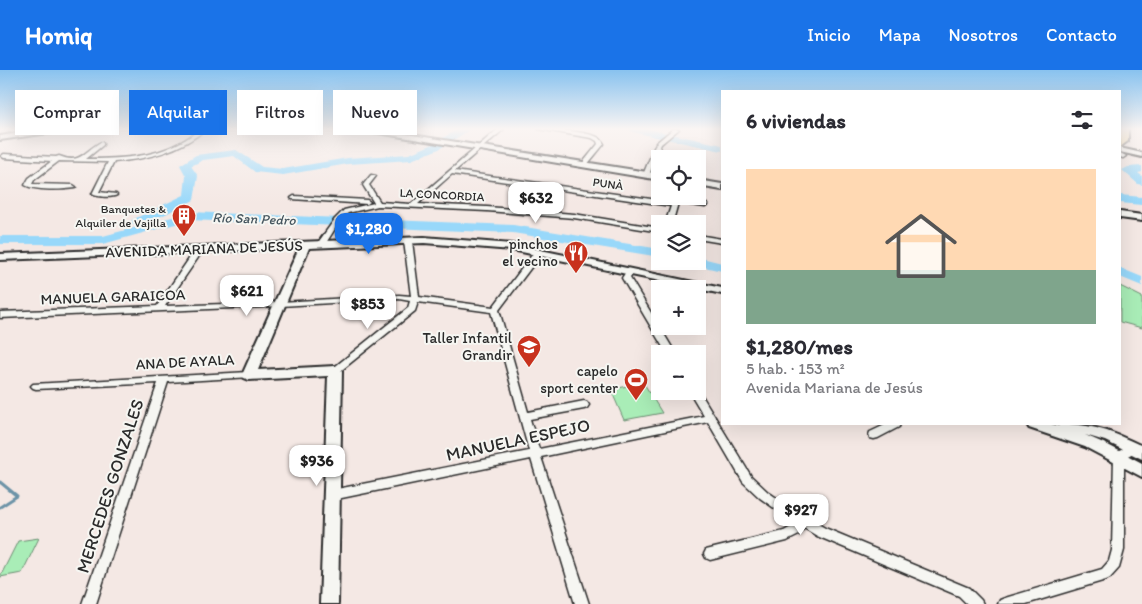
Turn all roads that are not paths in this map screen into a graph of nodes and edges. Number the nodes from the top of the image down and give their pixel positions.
1 (88, 154) edge
2 (156, 154) edge
3 (471, 154) edge
4 (515, 154) edge
5 (594, 154) edge
6 (655, 154) edge
7 (4, 156) dead end
8 (59, 158) junction
9 (82, 159) junction
10 (112, 160) junction
11 (584, 165) junction
12 (450, 172) junction
13 (646, 175) junction
14 (373, 176) dead end
15 (651, 176) edge
16 (706, 184) edge
17 (73, 187) dead end
18 (721, 187) edge
19 (114, 195) dead end
20 (651, 197) edge
21 (294, 198) dead end
22 (376, 204) junction
23 (413, 204) junction
24 (1121, 215) edge
25 (1142, 218) edge
26 (651, 229) edge
27 (706, 238) edge
28 (327, 240) junction
29 (408, 241) junction
30 (721, 241) edge
31 (305, 245) junction
32 (200, 249) junction
33 (535, 256) junction
34 (0, 258) edge
35 (628, 275) junction
36 (651, 282) edge
37 (721, 291) edge
38 (706, 296) edge
39 (415, 299) junction
40 (721, 299) edge
41 (281, 304) junction
42 (159, 309) junction
43 (495, 310) junction
44 (0, 315) edge
45 (667, 345) edge
46 (335, 371) junction
47 (249, 375) junction
48 (164, 379) junction
49 (36, 386) dead end
50 (699, 400) edge
51 (584, 406) dead end
52 (524, 416) junction
53 (710, 418) junction
54 (893, 425) edge
55 (1037, 425) edge
56 (1068, 425) edge
57 (874, 435) dead end
58 (1139, 450) edge
59 (534, 454) junction
60 (1119, 456) junction
61 (1142, 471) edge
62 (332, 495) junction
63 (802, 521) junction
64 (710, 554) dead end
65 (89, 604) edge
66 (329, 604) edge
67 (582, 604) edge
68 (976, 604) edge
69 (1005, 604) edge

1 - 9 street
2 - 10 street
3 - 12 street
4 - 11 street
5 - 11 street
6 - 13 street
7 - 8 street
8 - 9 street
8 - 17 street
9 - 10 street
10 - 19 street
11 - 13 street
12 - 20 street, PUNÀ
12 - 23 street
13 - 15 street
14 - 22 street
16 - 18 street
21 - 22 street
22 - 23 street, LA CONCORDIA
22 - 28 street, LA CONCORDIA
23 - 26 street, LA CONCORDIA
24 - 25 street
27 - 30 street
28 - 29 street, AVENIDA MARIANA DE JESÚS
28 - 31 street, AVENIDA MARIANA DE JESÚS
29 - 33 street, AVENIDA MARIANA DE JESÚS
29 - 39 street
31 - 32 street, AVENIDA MARIANA DE JESÚS
31 - 41 street
32 - 34 street, AVENIDA MARIANA DE JESÚS
32 - 42 street
33 - 35 street, AVENIDA MARIANA DE JESÚS
33 - 43 street
35 - 36 street, AVENIDA MARIANA DE JESÚS
35 - 37 street, AVENIDA MARIANA DE JESÚS
35 - 45 street
38 - 40 street
39 - 41 street, MANUELA GARAICOA
39 - 43 street, MANUELA GARAICOA
39 - 46 street
41 - 42 street, MANUELA GARAICOA
41 - 47 street
42 - 44 street, MANUELA GARAICOA
43 - 52 street
46 - 47 street, ANA DE AYALA
46 - 62 street
47 - 48 street, ANA DE AYALA
48 - 49 street, ANA DE AYALA
48 - 65 street, MERCEDES GONZALES
50 - 53 street
51 - 52 street
52 - 59 street
53 - 59 street, MANUELA ESPEJO
53 - 63 street
54 - 57 street
55 - 60 street
56 - 58 street
58 - 60 street
59 - 62 street, MANUELA ESPEJO
59 - 67 street
60 - 61 street
60 - 69 street
62 - 66 street
63 - 64 street
63 - 68 street

